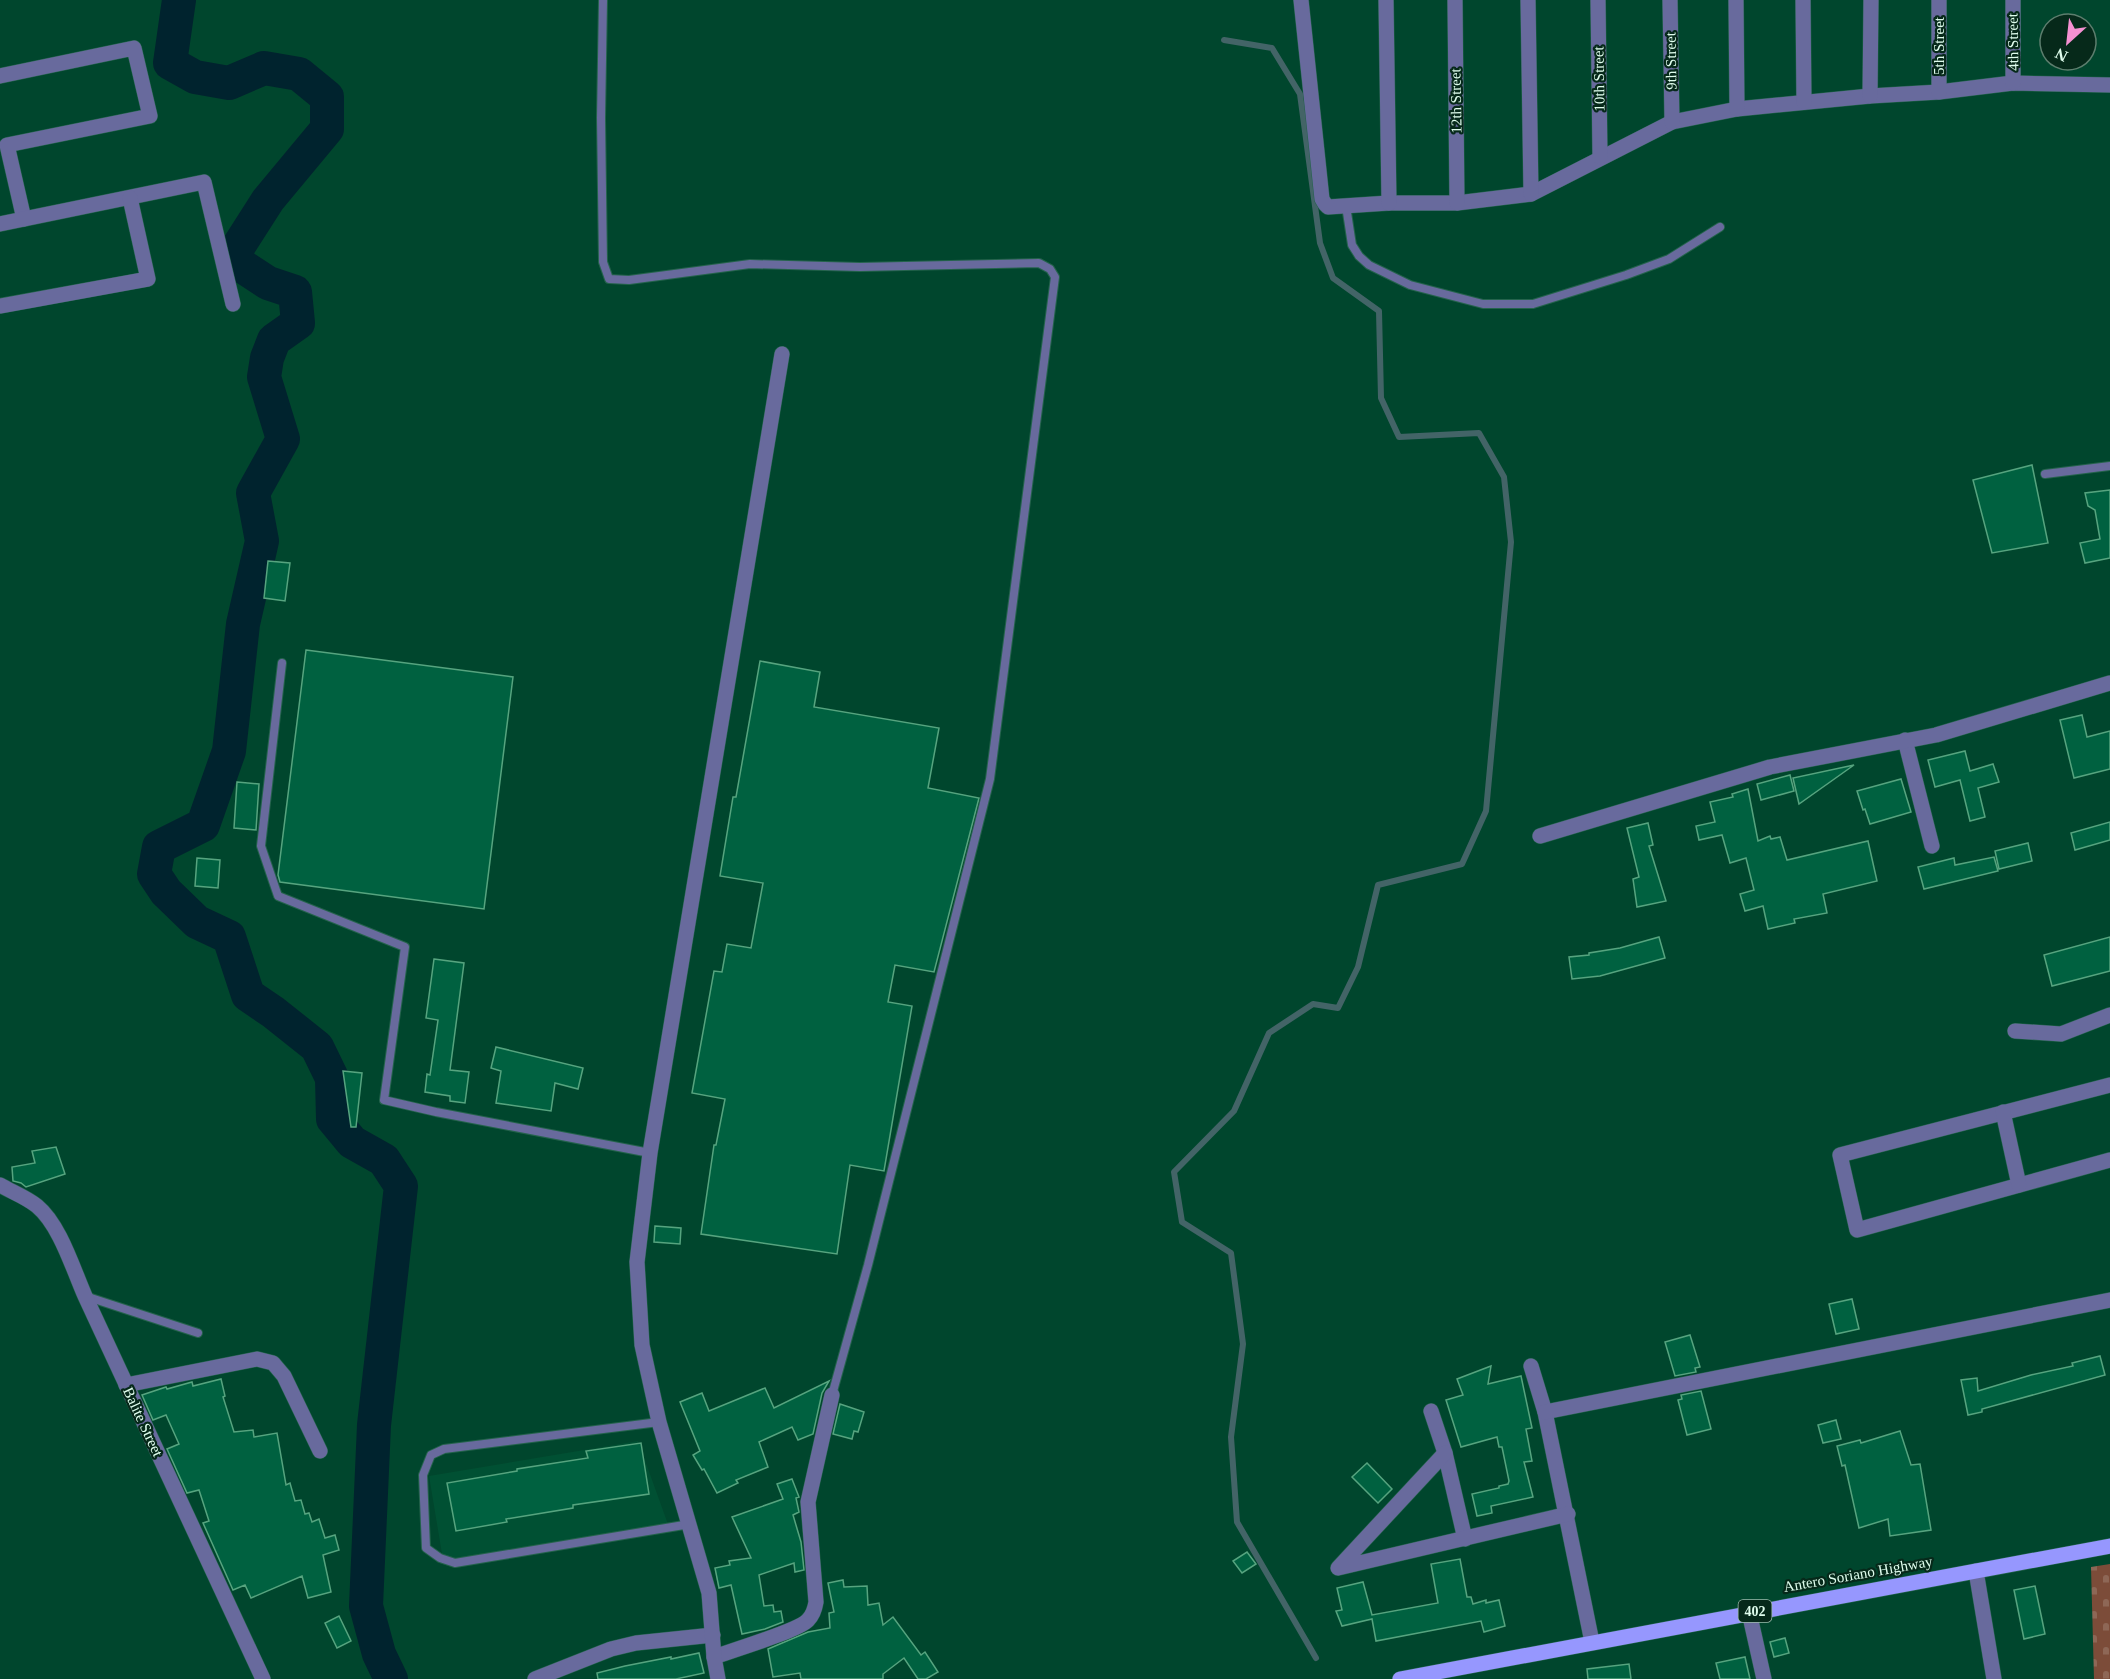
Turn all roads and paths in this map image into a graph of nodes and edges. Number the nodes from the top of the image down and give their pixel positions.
1 (603, 0) edge
2 (1301, 0) edge
3 (1386, 0) edge
4 (1455, 0) edge
5 (1528, 0) edge
6 (1598, 0) edge
7 (1670, 0) edge
8 (1736, 0) edge
9 (1803, 0) edge
10 (1871, 0) edge
11 (1940, 0) edge
12 (2013, 0) edge
13 (0, 76) edge
14 (2013, 83) junction
15 (2110, 84) edge
16 (1939, 92) junction
17 (1870, 96) junction
18 (1804, 102) junction
19 (1737, 109) junction
20 (1672, 122) junction
21 (1600, 157) junction
22 (1531, 194) junction
23 (130, 198) junction
24 (1389, 203) junction
25 (1457, 203) junction
26 (1346, 206) junction
27 (24, 219) junction
28 (0, 224) edge
29 (1719, 227) dead end
30 (233, 304) dead end
31 (0, 306) edge
32 (782, 354) dead end
33 (2110, 465) edge
34 (2045, 474) dead end
35 (282, 663) dead end
36 (2110, 683) edge
37 (1905, 740) junction
38 (1540, 836) dead end
39 (1932, 846) dead end
40 (2110, 1015) edge
41 (2015, 1031) dead end
42 (2110, 1085) edge
43 (2003, 1112) junction
44 (650, 1153) junction
45 (2110, 1160) edge
46 (0, 1185) edge
47 (2019, 1185) junction
48 (84, 1296) junction
49 (2110, 1300) edge
50 (198, 1333) dead end
51 (1531, 1366) dead end
52 (126, 1385) junction
53 (832, 1395) joint
54 (1431, 1411) dead end
55 (1545, 1412) junction
56 (659, 1422) junction
57 (320, 1451) dead end
58 (1445, 1453) junction
59 (1568, 1514) junction
60 (690, 1524) junction
61 (1465, 1539) junction
62 (2110, 1546) edge
63 (1976, 1571) junction
64 (1749, 1612) junction
65 (712, 1635) junction
66 (1593, 1642) junction
67 (714, 1656) junction
68 (263, 1679) edge
69 (535, 1679) edge
70 (718, 1679) edge
71 (1400, 1679) edge
72 (1764, 1679) edge
73 (1994, 1679) edge

1 - 53 lane
2 - 26 street
3 - 24 street
4 - 25 street, 12th Street
5 - 22 street
6 - 21 street, 10th Street
7 - 20 street, 9th Street
8 - 19 street
9 - 18 street
10 - 17 street
11 - 16 street, 5th Street
12 - 14 street, 4th Street
13 - 27 street
14 - 15 street
14 - 16 street
16 - 17 street
17 - 18 street
18 - 19 street
19 - 20 street
20 - 21 street
21 - 22 street
22 - 25 street
23 - 27 street
23 - 30 street
23 - 31 street
24 - 25 street
24 - 26 street
26 - 29 lane
27 - 28 street
32 - 44 street
33 - 34 lane
35 - 44 lane
36 - 37 street
37 - 38 street
37 - 39 street
40 - 41 street
42 - 43 street
43 - 47 street
43 - 47 street
44 - 56 street
45 - 47 street
46 - 48 street, Balite Street
48 - 50 lane
48 - 52 street, Balite Street
49 - 55 street
51 - 55 street
52 - 57 street
52 - 68 street, Balite Street
53 - 67 street
54 - 58 street
55 - 59 street
56 - 60 street
56 - 60 lane
58 - 61 street
58 - 61 street
59 - 61 street
59 - 66 street
60 - 65 street
62 - 63 main road, Antero Soriano Highway / 402
63 - 64 main road, Antero Soriano Highway / 402
63 - 73 street
64 - 66 main road, Antero Soriano Highway / 402
64 - 72 street
65 - 67 street
65 - 69 street
66 - 71 main road, Antero Soriano Highway / 402
67 - 70 street

